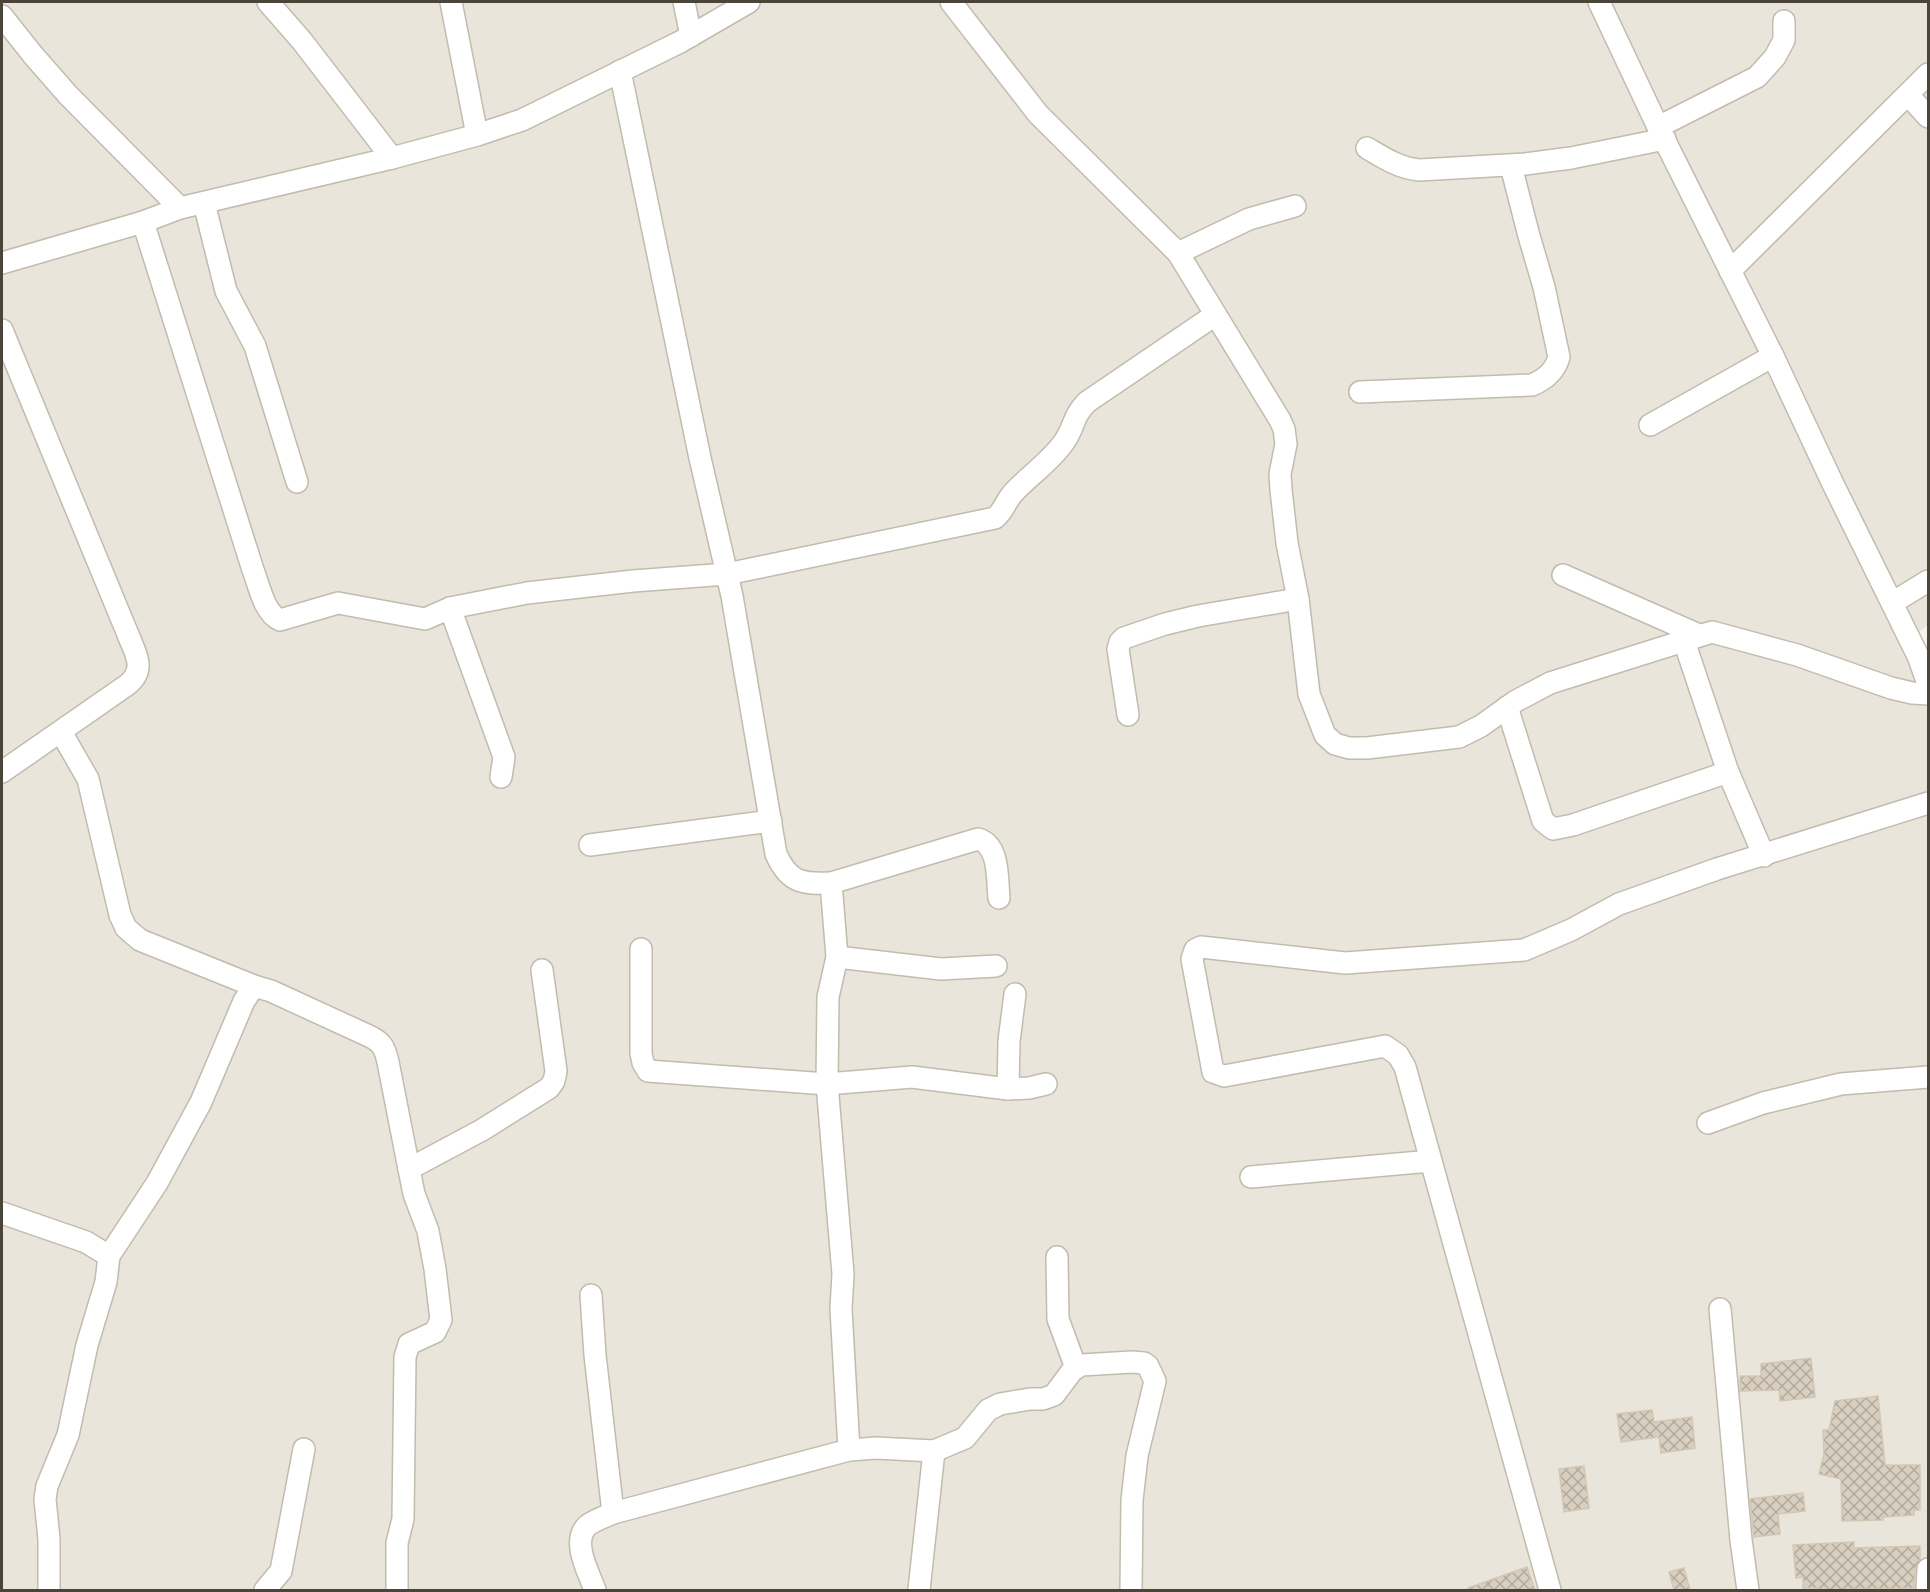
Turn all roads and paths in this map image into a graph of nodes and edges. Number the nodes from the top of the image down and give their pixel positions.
1 (451, 2) edge
2 (684, 2) edge
3 (748, 2) edge
4 (951, 2) edge
5 (1599, 2) edge
6 (274, 4) edge
7 (2, 16) edge
8 (1785, 21) dead end
9 (691, 36) junction
10 (620, 71) junction
11 (1929, 74) edge
12 (1908, 95) junction
13 (1929, 117) edge
14 (1662, 133) junction
15 (477, 135) junction
16 (1366, 148) dead end
17 (392, 158) junction
18 (1511, 166) junction
19 (204, 203) junction
20 (1295, 206) dead end
21 (180, 208) junction
22 (143, 222) junction
23 (1178, 253) junction
24 (2, 263) edge
25 (1730, 271) junction
26 (1215, 315) junction
27 (2, 330) edge
28 (1773, 356) junction
29 (1360, 392) dead end
30 (1650, 425) dead end
31 (297, 482) dead end
32 (727, 574) junction
33 (1563, 575) dead end
34 (1929, 581) edge
35 (1298, 599) junction
36 (1892, 603) junction
37 (450, 608) junction
38 (1691, 638) junction
39 (1929, 684) edge
40 (1929, 694) edge
41 (1507, 707) junction
42 (1128, 715) dead end
43 (61, 732) junction
44 (2, 772) edge
45 (1728, 772) junction
46 (501, 777) dead end
47 (1929, 803) edge
48 (771, 821) junction
49 (590, 845) dead end
50 (1764, 856) junction
51 (831, 883) junction
52 (999, 898) dead end
53 (641, 949) dead end
54 (837, 957) junction
55 (996, 966) dead end
56 (542, 970) dead end
57 (254, 986) junction
58 (1015, 994) dead end
59 (1929, 1077) edge
60 (827, 1084) junction
61 (1046, 1084) dead end
62 (1008, 1089) junction
63 (1708, 1123) dead end
64 (1431, 1161) junction
65 (409, 1169) junction
66 (1251, 1177) dead end
67 (2, 1213) edge
68 (109, 1256) junction
69 (1057, 1257) dead end
70 (591, 1295) dead end
71 (1720, 1309) dead end
72 (1076, 1368) junction
73 (304, 1449) dead end
74 (849, 1450) junction
75 (934, 1451) junction
76 (613, 1513) junction
77 (1929, 1569) edge
78 (49, 1590) edge
79 (266, 1590) edge
80 (397, 1590) edge
81 (595, 1590) edge
82 (919, 1590) edge
83 (1131, 1590) edge
84 (1550, 1590) edge
85 (1748, 1590) edge
86 (1927, 1590) edge

1 - 15 street
2 - 9 street
3 - 9 street
4 - 23 street
5 - 14 street
6 - 17 street
7 - 21 street
8 - 14 street
9 - 10 street
10 - 15 street
10 - 32 street
11 - 12 street
12 - 13 street
12 - 25 street
14 - 18 street
14 - 25 street
15 - 17 street
16 - 18 street
17 - 19 street
18 - 29 street
19 - 21 street
19 - 31 street
20 - 23 street
21 - 22 street
22 - 24 street
22 - 37 street
23 - 26 street
25 - 28 street
26 - 32 street
26 - 35 street
27 - 43 street
28 - 30 street
28 - 36 street
32 - 37 street
32 - 48 street
33 - 38 street
34 - 36 street
35 - 41 street
35 - 42 street
36 - 39 street
37 - 46 street
38 - 40 street
38 - 41 street
38 - 45 street
41 - 45 street
43 - 44 street
43 - 57 street
45 - 50 street
47 - 50 street
48 - 49 street
48 - 51 street
50 - 64 street
51 - 52 street
51 - 54 street
53 - 60 street
54 - 55 street
54 - 60 street
56 - 65 street
57 - 65 street
57 - 68 street
58 - 62 street
59 - 63 street
60 - 62 street
60 - 74 street
61 - 62 street
64 - 66 street
64 - 84 street
65 - 80 street
67 - 68 street
68 - 78 street
69 - 72 street
70 - 76 street
71 - 85 street
72 - 75 street
72 - 83 street
73 - 79 street
74 - 75 street
74 - 76 street
75 - 82 street
76 - 81 street
77 - 86 street

